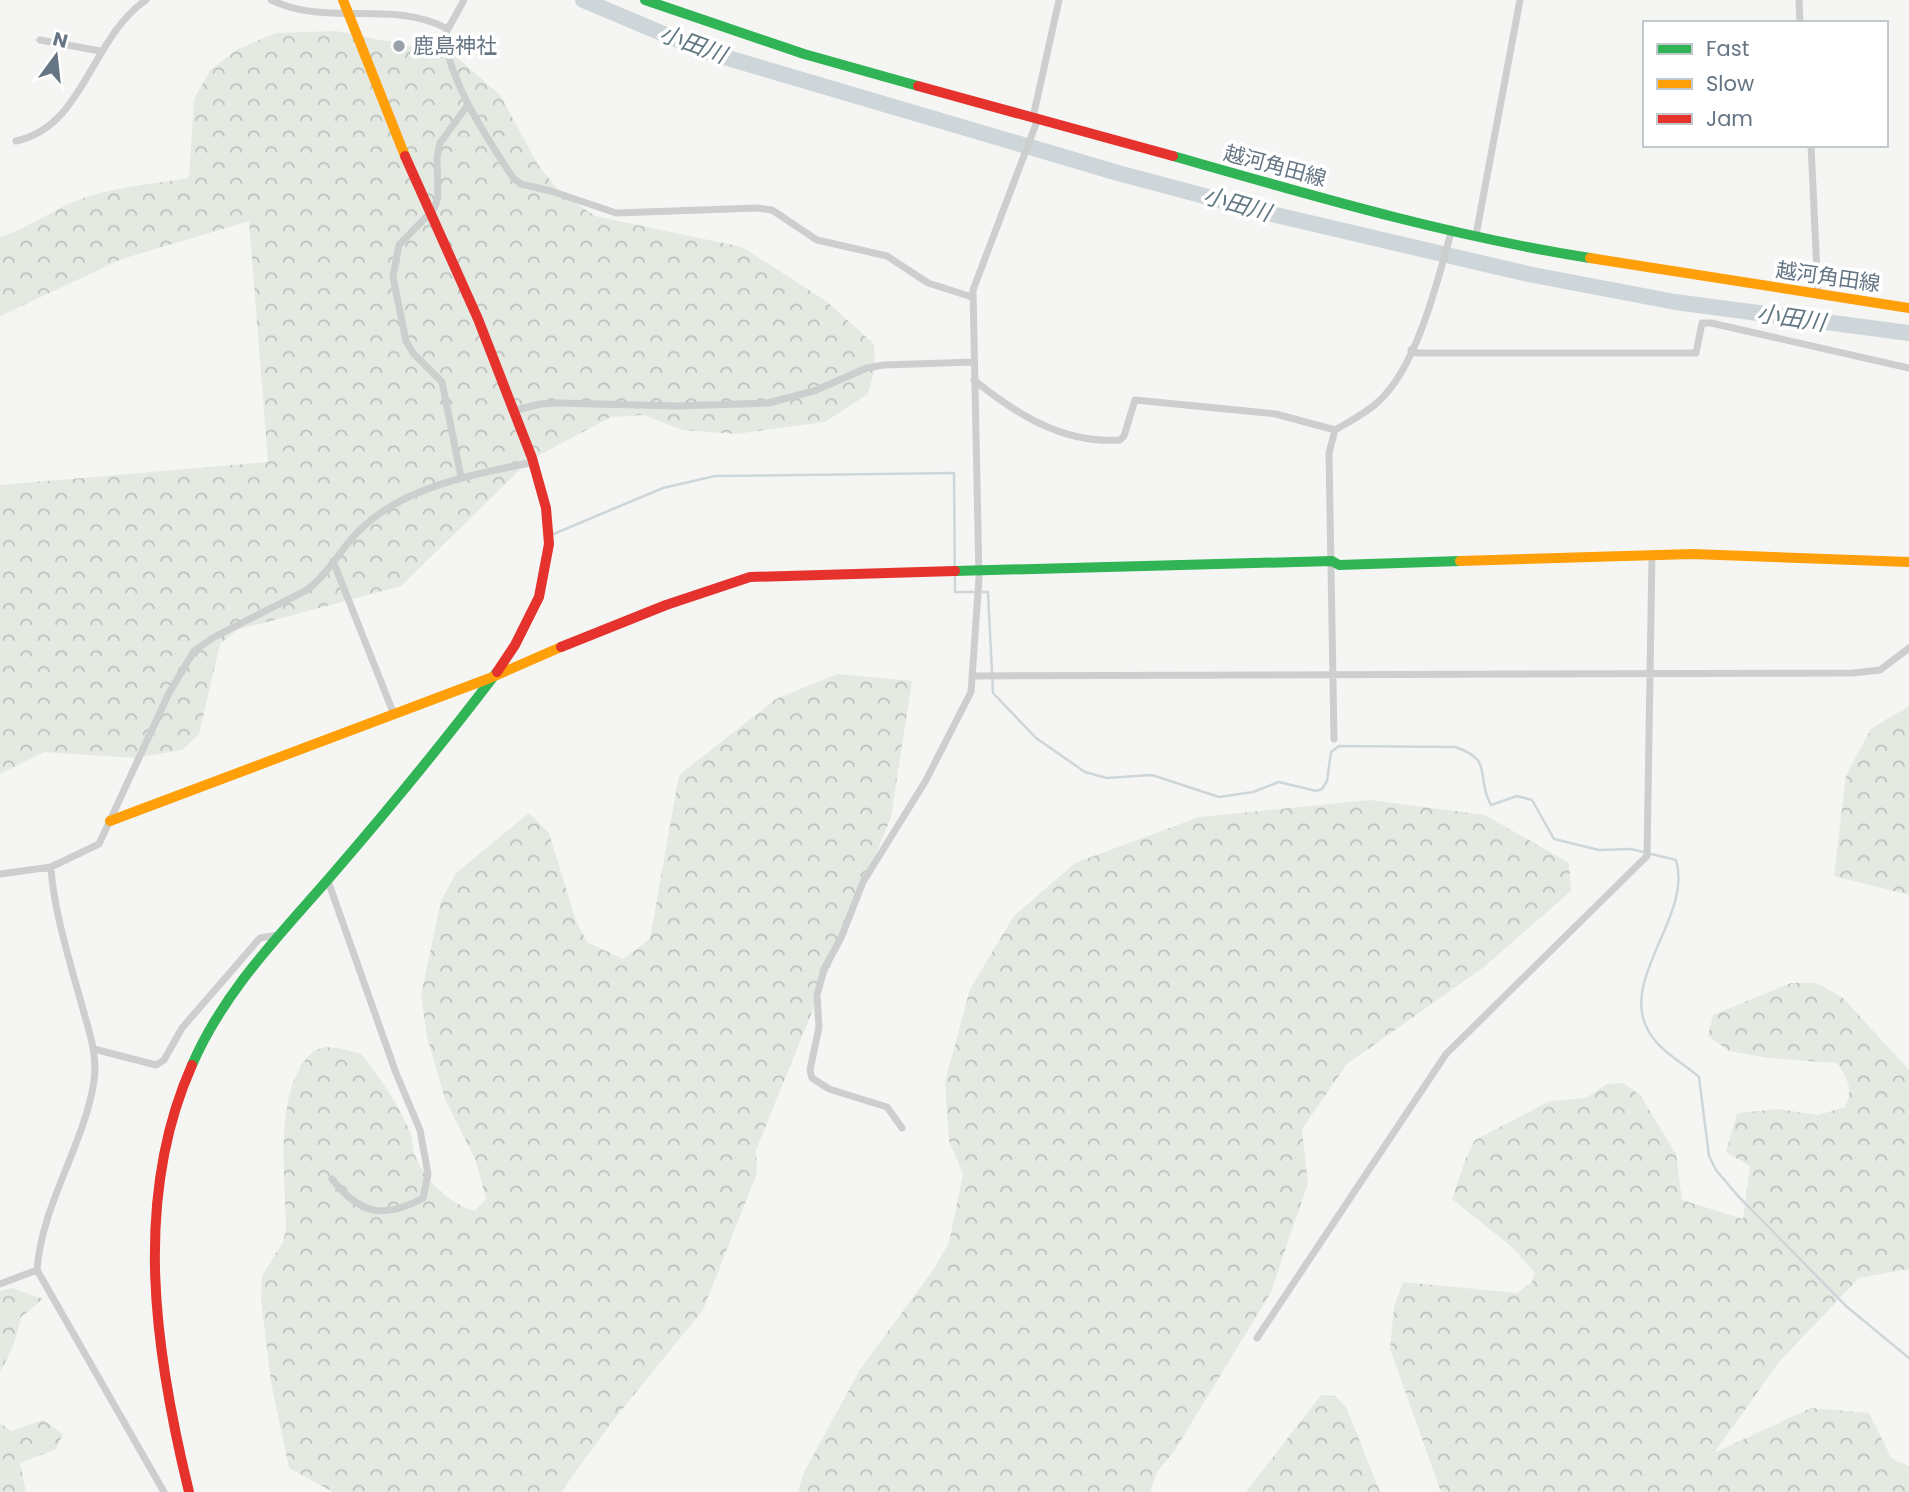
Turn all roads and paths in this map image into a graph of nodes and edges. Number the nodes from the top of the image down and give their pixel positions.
1 (146, 0) edge
2 (271, 0) edge
3 (464, 0) edge
4 (645, 0) edge
5 (1059, 0) edge
6 (1520, 0) edge
7 (1799, 0) edge
8 (344, 3) edge
9 (1800, 21) edge
10 (446, 28) junction
11 (40, 40) dead end
12 (100, 51) junction
13 (467, 106) junction
14 (1035, 119) junction
15 (16, 141) dead end
16 (1811, 147) edge
17 (430, 216) junction
18 (1452, 229) junction
19 (1476, 234) junction
20 (1818, 295) junction
21 (972, 298) junction
22 (1909, 308) edge
23 (1411, 351) junction
24 (974, 362) junction
25 (1909, 368) edge
26 (974, 380) junction
27 (513, 411) junction
28 (1335, 430) junction
29 (534, 462) junction
30 (461, 477) junction
31 (1652, 555) junction
32 (333, 561) junction
33 (1332, 561) junction
34 (1909, 562) edge
35 (977, 570) junction
36 (1909, 648) edge
37 (1650, 674) junction
38 (973, 676) junction
39 (1334, 676) junction
40 (491, 678) junction
41 (393, 712) junction
42 (1334, 739) dead end
43 (110, 821) junction
44 (51, 867) junction
45 (0, 874) edge
46 (328, 881) junction
47 (278, 935) junction
48 (94, 1049) junction
49 (902, 1128) dead end
50 (332, 1179) dead end
51 (37, 1270) junction
52 (0, 1284) edge
53 (1258, 1338) dead end
54 (164, 1492) edge
55 (189, 1492) edge

1 - 12 street
2 - 8 street
3 - 10 street
4 - 14 street, 越河角田線
5 - 14 street
6 - 19 street
7 - 9 street
8 - 10 street
8 - 17 street
10 - 13 street
11 - 12 street
12 - 15 street
13 - 17 street
13 - 21 street
14 - 18 street, 越河角田線
14 - 21 street
16 - 20 street
17 - 27 street
17 - 30 street
18 - 19 street, 越河角田線
18 - 23 street
19 - 20 street, 越河角田線
20 - 22 street, 越河角田線
21 - 24 street
23 - 25 street
23 - 28 street
24 - 26 street
24 - 27 street
26 - 28 street
26 - 35 street
27 - 29 street
28 - 33 street
29 - 30 street
29 - 40 street
30 - 32 street
31 - 33 street
31 - 34 street
31 - 37 street
32 - 41 street
32 - 43 street
33 - 35 street
33 - 39 street
35 - 38 street
35 - 40 street
36 - 37 street
37 - 39 street
37 - 53 street
38 - 39 street
38 - 49 street
39 - 42 street
40 - 41 street
40 - 46 street
41 - 43 street
43 - 44 street
44 - 45 street
44 - 48 street
46 - 47 street
46 - 50 street
47 - 48 street
47 - 55 street
48 - 51 street
51 - 52 street
51 - 54 street

